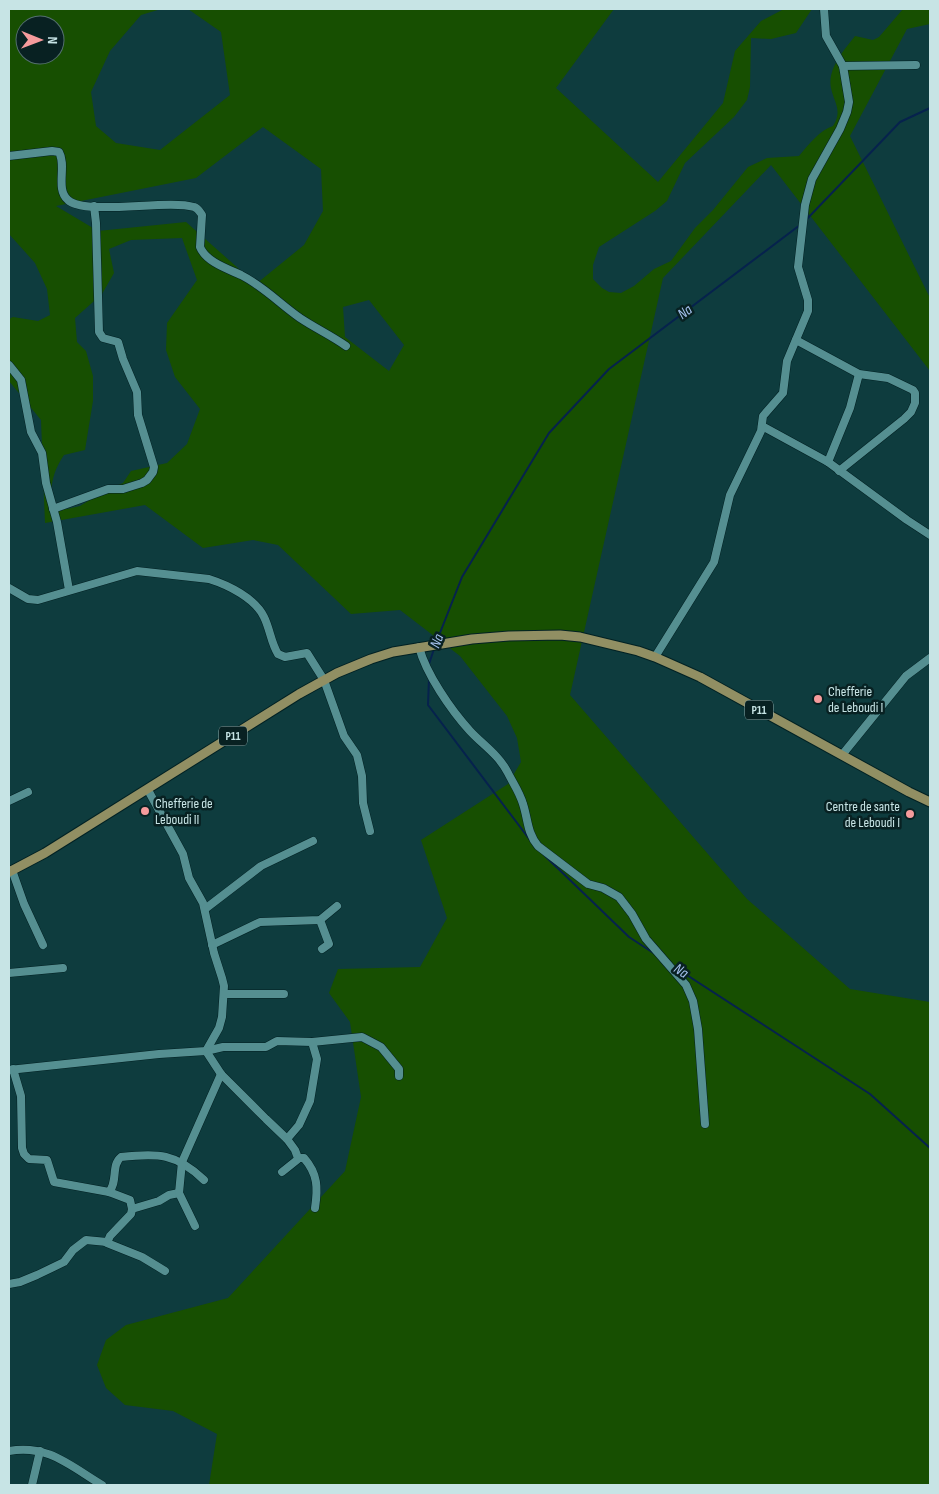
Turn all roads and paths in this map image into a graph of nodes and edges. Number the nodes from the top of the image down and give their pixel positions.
1 (824, 9) edge
2 (916, 65) dead end
3 (843, 66) junction
4 (9, 156) edge
5 (94, 206) junction
6 (796, 340) junction
7 (346, 346) dead end
8 (9, 365) edge
9 (859, 374) junction
10 (762, 426) junction
11 (828, 462) junction
12 (840, 471) junction
13 (54, 509) junction
14 (928, 531) edge
15 (9, 588) edge
16 (69, 590) junction
17 (419, 647) junction
18 (655, 657) junction
19 (930, 658) edge
20 (324, 680) junction
21 (842, 755) junction
22 (148, 790) junction
23 (28, 792) dead end
24 (9, 801) edge
25 (930, 802) edge
26 (370, 831) dead end
27 (313, 840) dead end
28 (11, 871) edge
29 (338, 906) dead end
30 (205, 909) junction
31 (320, 920) junction
32 (43, 945) dead end
33 (212, 946) junction
34 (322, 949) dead end
35 (63, 968) dead end
36 (9, 973) edge
37 (224, 994) junction
38 (284, 994) dead end
39 (312, 1042) junction
40 (206, 1051) junction
41 (11, 1069) edge
42 (221, 1074) junction
43 (399, 1076) dead end
44 (705, 1124) dead end
45 (287, 1138) junction
46 (298, 1158) junction
47 (182, 1162) junction
48 (282, 1172) dead end
49 (204, 1180) dead end
50 (109, 1192) junction
51 (179, 1193) junction
52 (314, 1208) dead end
53 (132, 1209) junction
54 (195, 1226) dead end
55 (107, 1242) junction
56 (165, 1271) dead end
57 (9, 1284) edge
58 (9, 1451) edge
59 (40, 1451) junction
60 (32, 1485) edge
61 (102, 1485) edge

1 - 3 street
2 - 3 street
3 - 6 street
4 - 5 street
5 - 7 street
5 - 13 street
6 - 9 street
6 - 10 street
8 - 13 street
9 - 11 street
9 - 12 street
10 - 11 street
10 - 18 street
11 - 12 street
12 - 14 street
13 - 16 street
15 - 16 street
16 - 20 street
17 - 18 main road, P11
17 - 20 main road, P11
17 - 44 street
18 - 21 main road, P11
19 - 21 street
20 - 22 main road, P11
20 - 26 street
21 - 25 main road, P11
22 - 28 main road, P11
22 - 30 street
23 - 24 street
27 - 30 street
28 - 32 street
29 - 31 street
30 - 33 street
31 - 33 street
31 - 34 street
33 - 37 street
35 - 36 street
37 - 38 street
37 - 40 street
39 - 40 street
39 - 43 street
39 - 45 street
40 - 41 street
40 - 42 street
41 - 50 street
42 - 45 street
42 - 47 street
45 - 46 street
46 - 48 street
46 - 52 street
47 - 49 street
47 - 50 street
47 - 51 street
50 - 53 street
51 - 53 street
51 - 54 street
53 - 55 street
55 - 56 street
55 - 57 street
58 - 59 street
59 - 60 street
59 - 61 street

